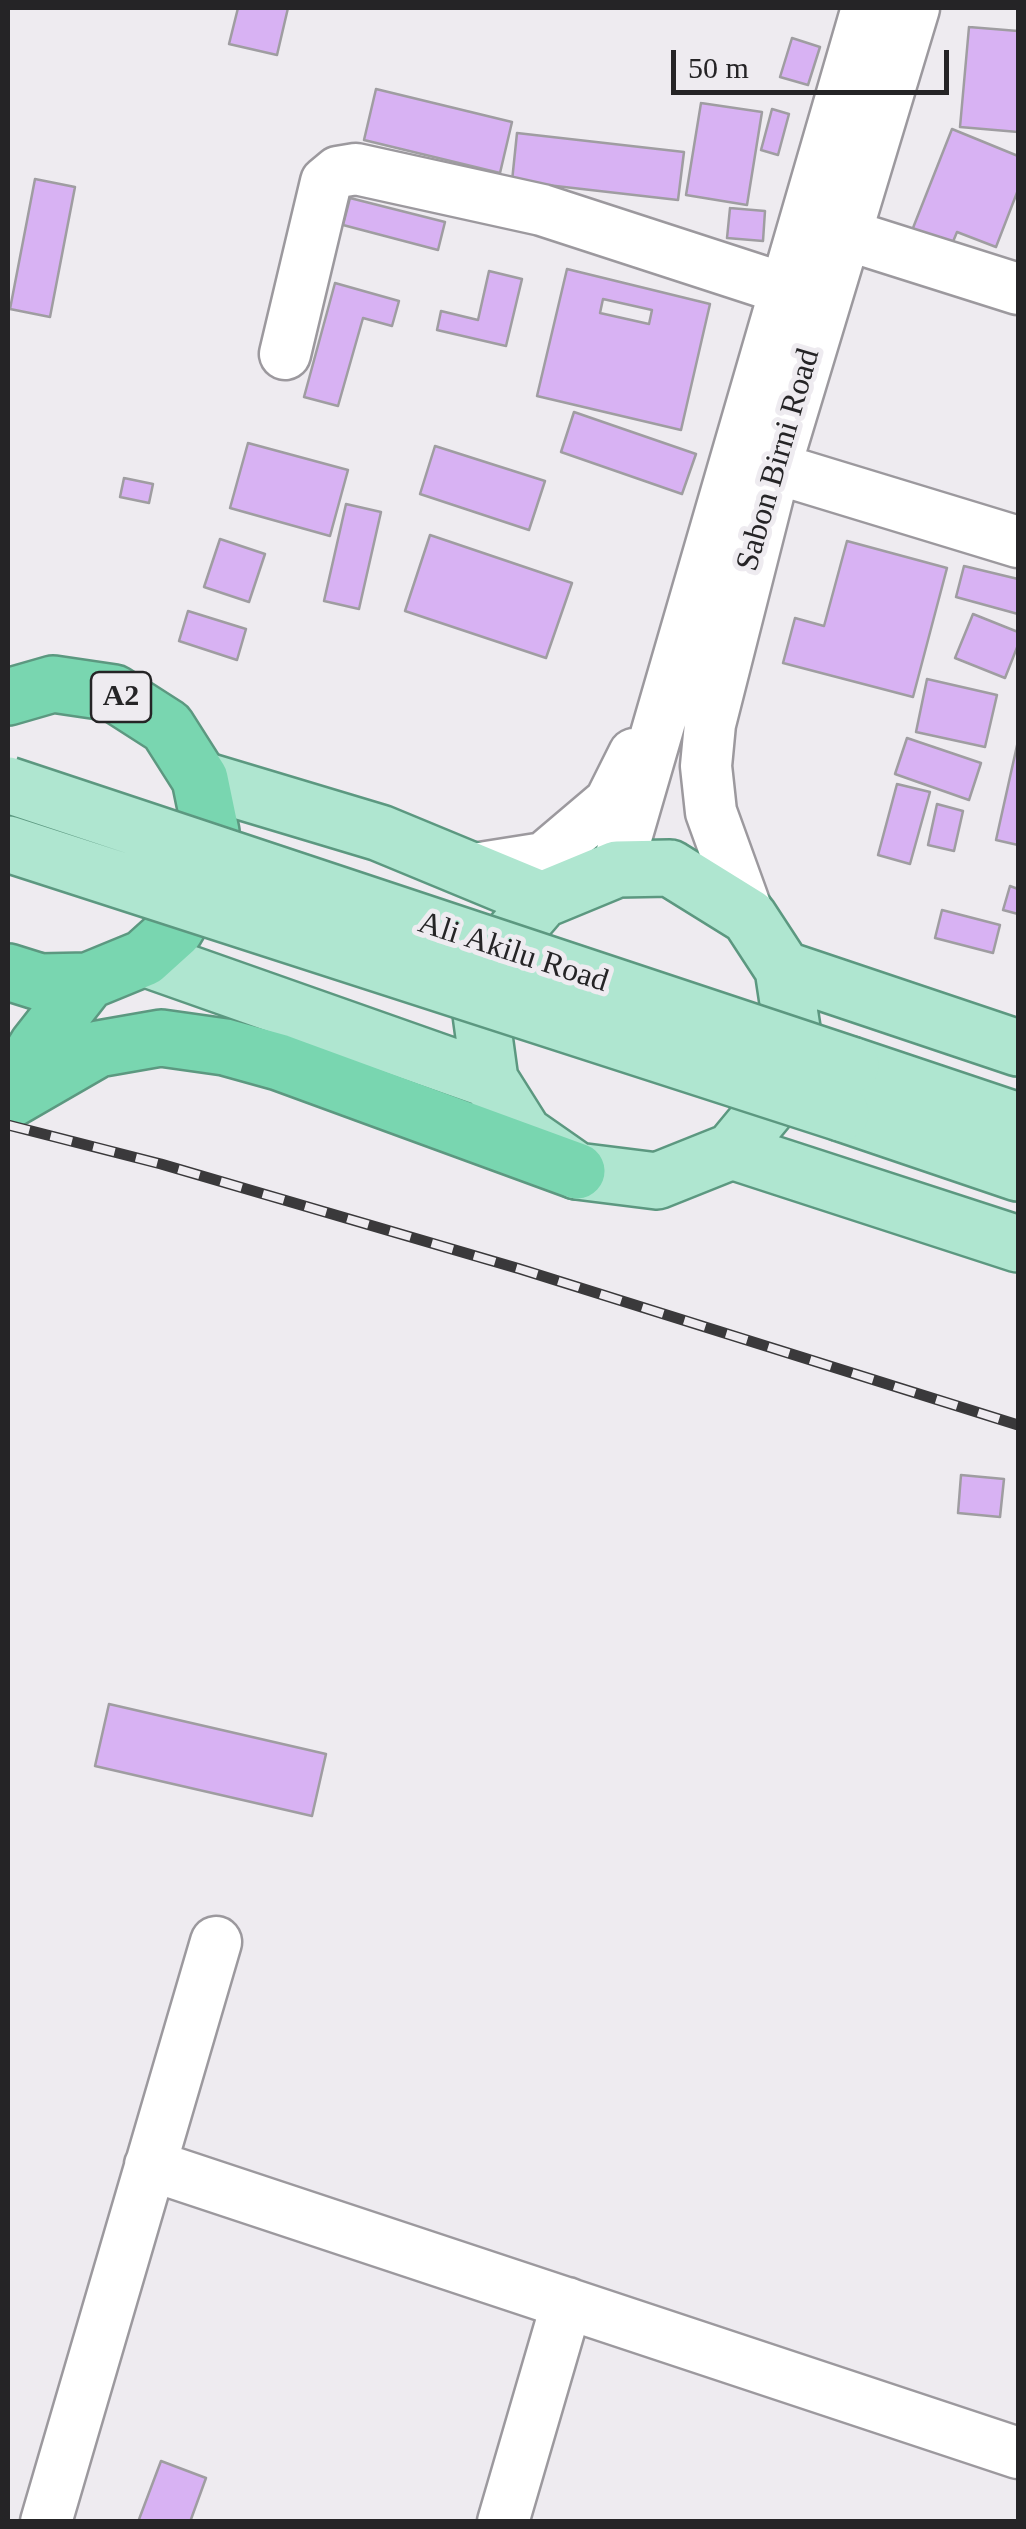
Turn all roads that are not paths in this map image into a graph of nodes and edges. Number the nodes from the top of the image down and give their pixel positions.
1 (867, 8) edge
2 (914, 8) edge
3 (844, 234) junction
4 (1018, 289) edge
5 (785, 290) junction
6 (286, 354) dead end
7 (775, 468) junction
8 (1018, 542) edge
9 (672, 678) junction
10 (8, 697) edge
11 (200, 780) junction
12 (8, 785) edge
13 (8, 844) edge
14 (617, 869) junction
15 (468, 870) junction
16 (542, 900) junction
17 (749, 917) junction
18 (144, 958) junction
19 (783, 969) junction
20 (8, 972) edge
21 (88, 981) junction
22 (1018, 1048) edge
23 (490, 1080) junction
24 (846, 1089) junction
25 (8, 1098) edge
26 (1018, 1121) edge
27 (732, 1150) junction
28 (577, 1171) junction
29 (1018, 1173) edge
30 (1018, 1244) edge
31 (216, 1942) dead end
32 (150, 2166) junction
33 (566, 2303) junction
34 (1018, 2454) edge
35 (46, 2522) edge
36 (502, 2522) edge

1 - 5 street, Sabon Birni Road
2 - 3 street, Sabon Birni Road
3 - 4 street
3 - 7 street, Sabon Birni Road
5 - 6 street
5 - 9 street, Sabon Birni Road
7 - 8 street
7 - 17 street, Sabon Birni Road
9 - 14 street, Sabon Birni Road
9 - 15 street
10 - 11 highway, A2
11 - 15 main road
11 - 18 highway, A2
12 - 24 main road, Ali Akilu Road, bridge
13 - 24 main road, Ali Akilu Road, bridge
14 - 16 main road
14 - 17 main road
15 - 16 main road
16 - 23 main road
17 - 19 main road
18 - 21 highway, A2
18 - 23 main road
19 - 22 main road
19 - 27 main road
20 - 21 highway, A2
21 - 25 highway
23 - 28 main road
24 - 26 main road, Ali Akilu Road
24 - 29 main road, Ali Akilu Road
25 - 28 highway
27 - 28 main road
27 - 30 main road
31 - 32 street
32 - 33 street
32 - 35 street
33 - 34 street
33 - 36 street

